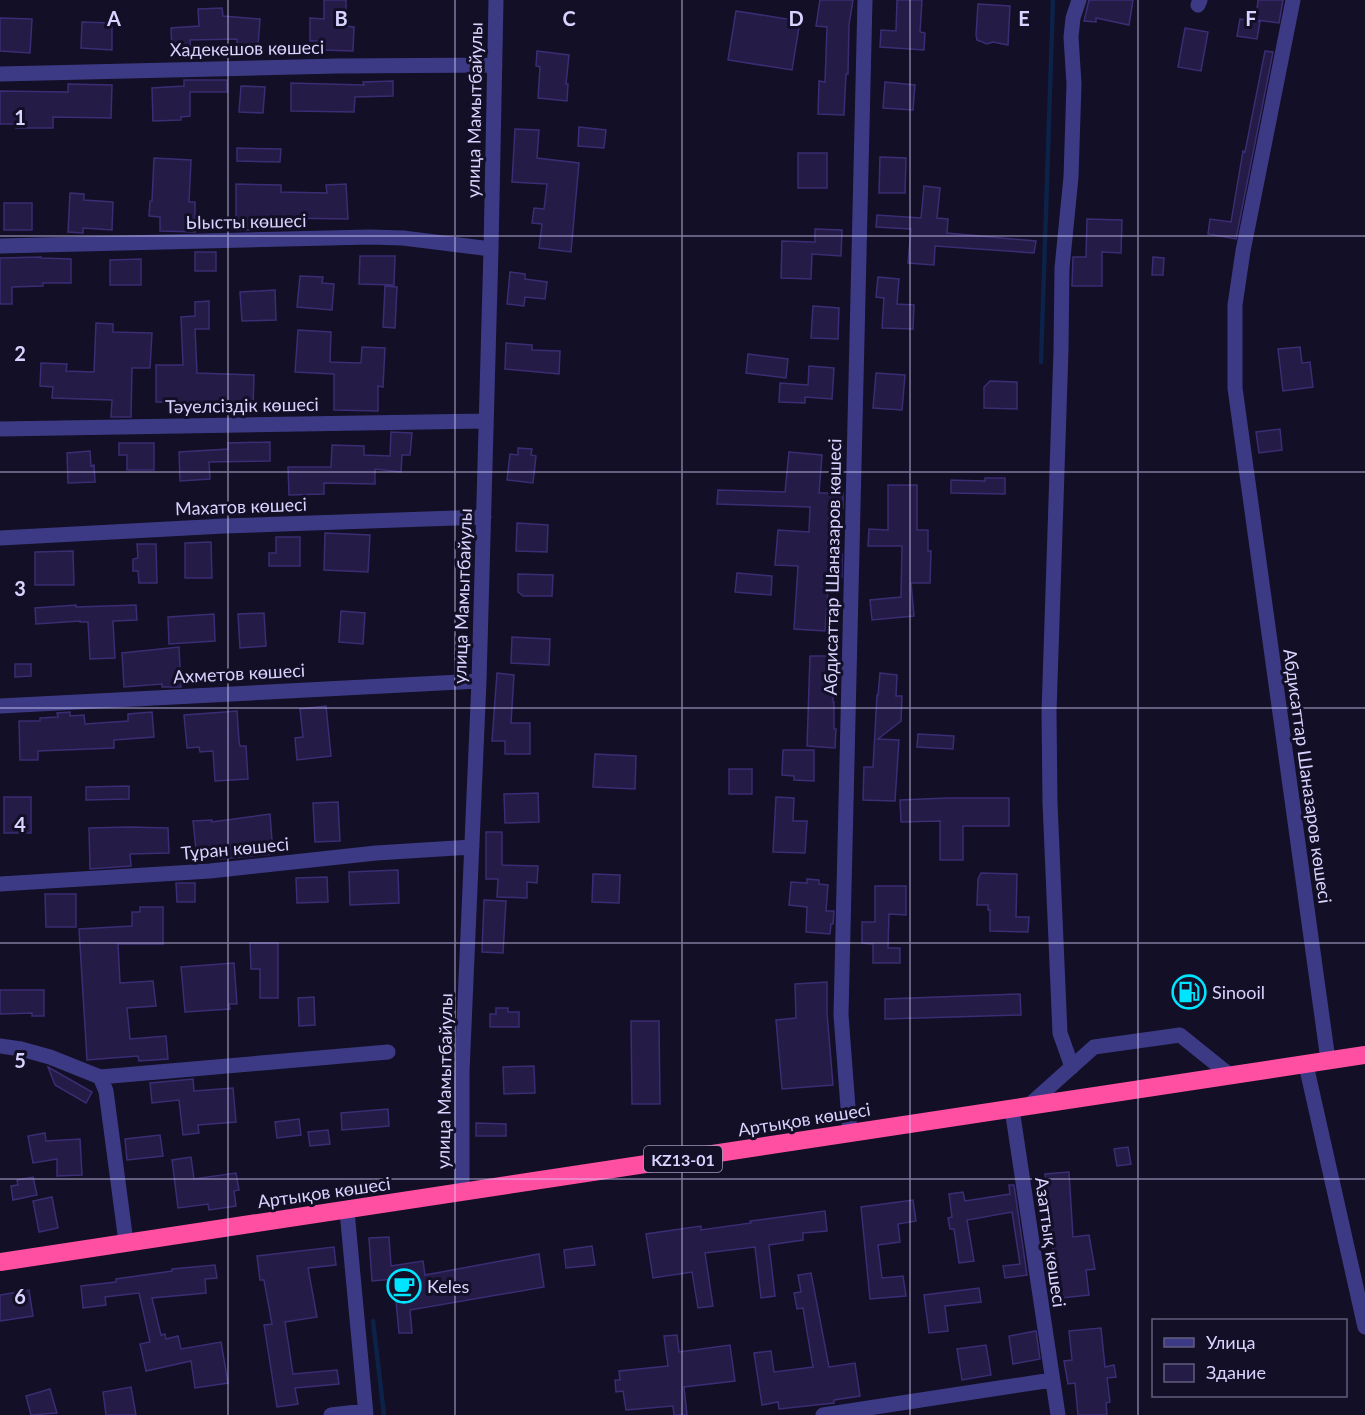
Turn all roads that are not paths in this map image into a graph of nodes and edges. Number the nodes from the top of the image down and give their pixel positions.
1 (496, 0) edge
2 (866, 0) edge
3 (1079, 0) edge
4 (1293, 0) edge
5 (495, 65) junction
6 (0, 74) edge
7 (0, 246) edge
8 (492, 249) junction
9 (485, 421) junction
10 (0, 429) edge
11 (484, 518) junction
12 (0, 538) edge
13 (479, 681) junction
14 (0, 706) edge
15 (472, 847) junction
16 (0, 884) edge
17 (0, 1046) edge
18 (388, 1052) dead end
19 (1365, 1055) edge
20 (1328, 1060) junction
21 (1306, 1065) junction
22 (1072, 1067) junction
23 (1232, 1076) junction
24 (100, 1077) junction
25 (1020, 1108) junction
26 (850, 1134) junction
27 (462, 1192) junction
28 (347, 1211) junction
29 (126, 1242) junction
30 (0, 1262) edge
31 (1365, 1327) edge
32 (1052, 1380) junction
33 (365, 1413) edge
34 (331, 1415) edge
35 (823, 1415) edge
36 (1058, 1415) edge

1 - 5 street, улица Мамытбайулы
2 - 26 street, Абдисаттар Шаназаров көшесі
3 - 22 street
4 - 20 street, Абдисаттар Шаназаров көшесі
5 - 6 street, Хадекешов көшесі
5 - 8 street, улица Мамытбайулы
7 - 8 street, Ыысты көшесі
8 - 9 street, улица Мамытбайулы
9 - 10 street, Тәуелсіздік көшесі
9 - 11 street, улица Мамытбайулы
11 - 12 street, Махатов көшесі
11 - 13 street, улица Мамытбайулы
13 - 14 street, Ахметов көшесі
13 - 15 street, улица Мамытбайулы
15 - 16 street, Тұран көшесі
15 - 27 street, улица Мамытбайулы
17 - 24 street
18 - 24 street
19 - 20 highway, Артықов көшесі / KZ13-01
20 - 21 highway, Артықов көшесі / KZ13-01
21 - 23 highway, Артықов көшесі / KZ13-01
21 - 31 street
22 - 23 street
22 - 25 street
23 - 25 highway, Артықов көшесі / KZ13-01
24 - 29 street
25 - 26 highway, Артықов көшесі / KZ13-01
25 - 32 street, Азаттық көшесі
26 - 27 highway, Артықов көшесі / KZ13-01
27 - 28 highway, Артықов көшесі / KZ13-01
28 - 29 highway, Артықов көшесі / KZ13-01
28 - 33 street
29 - 30 highway, Артықов көшесі / KZ13-01
32 - 35 street
32 - 36 street, Азаттық көшесі
33 - 34 street

